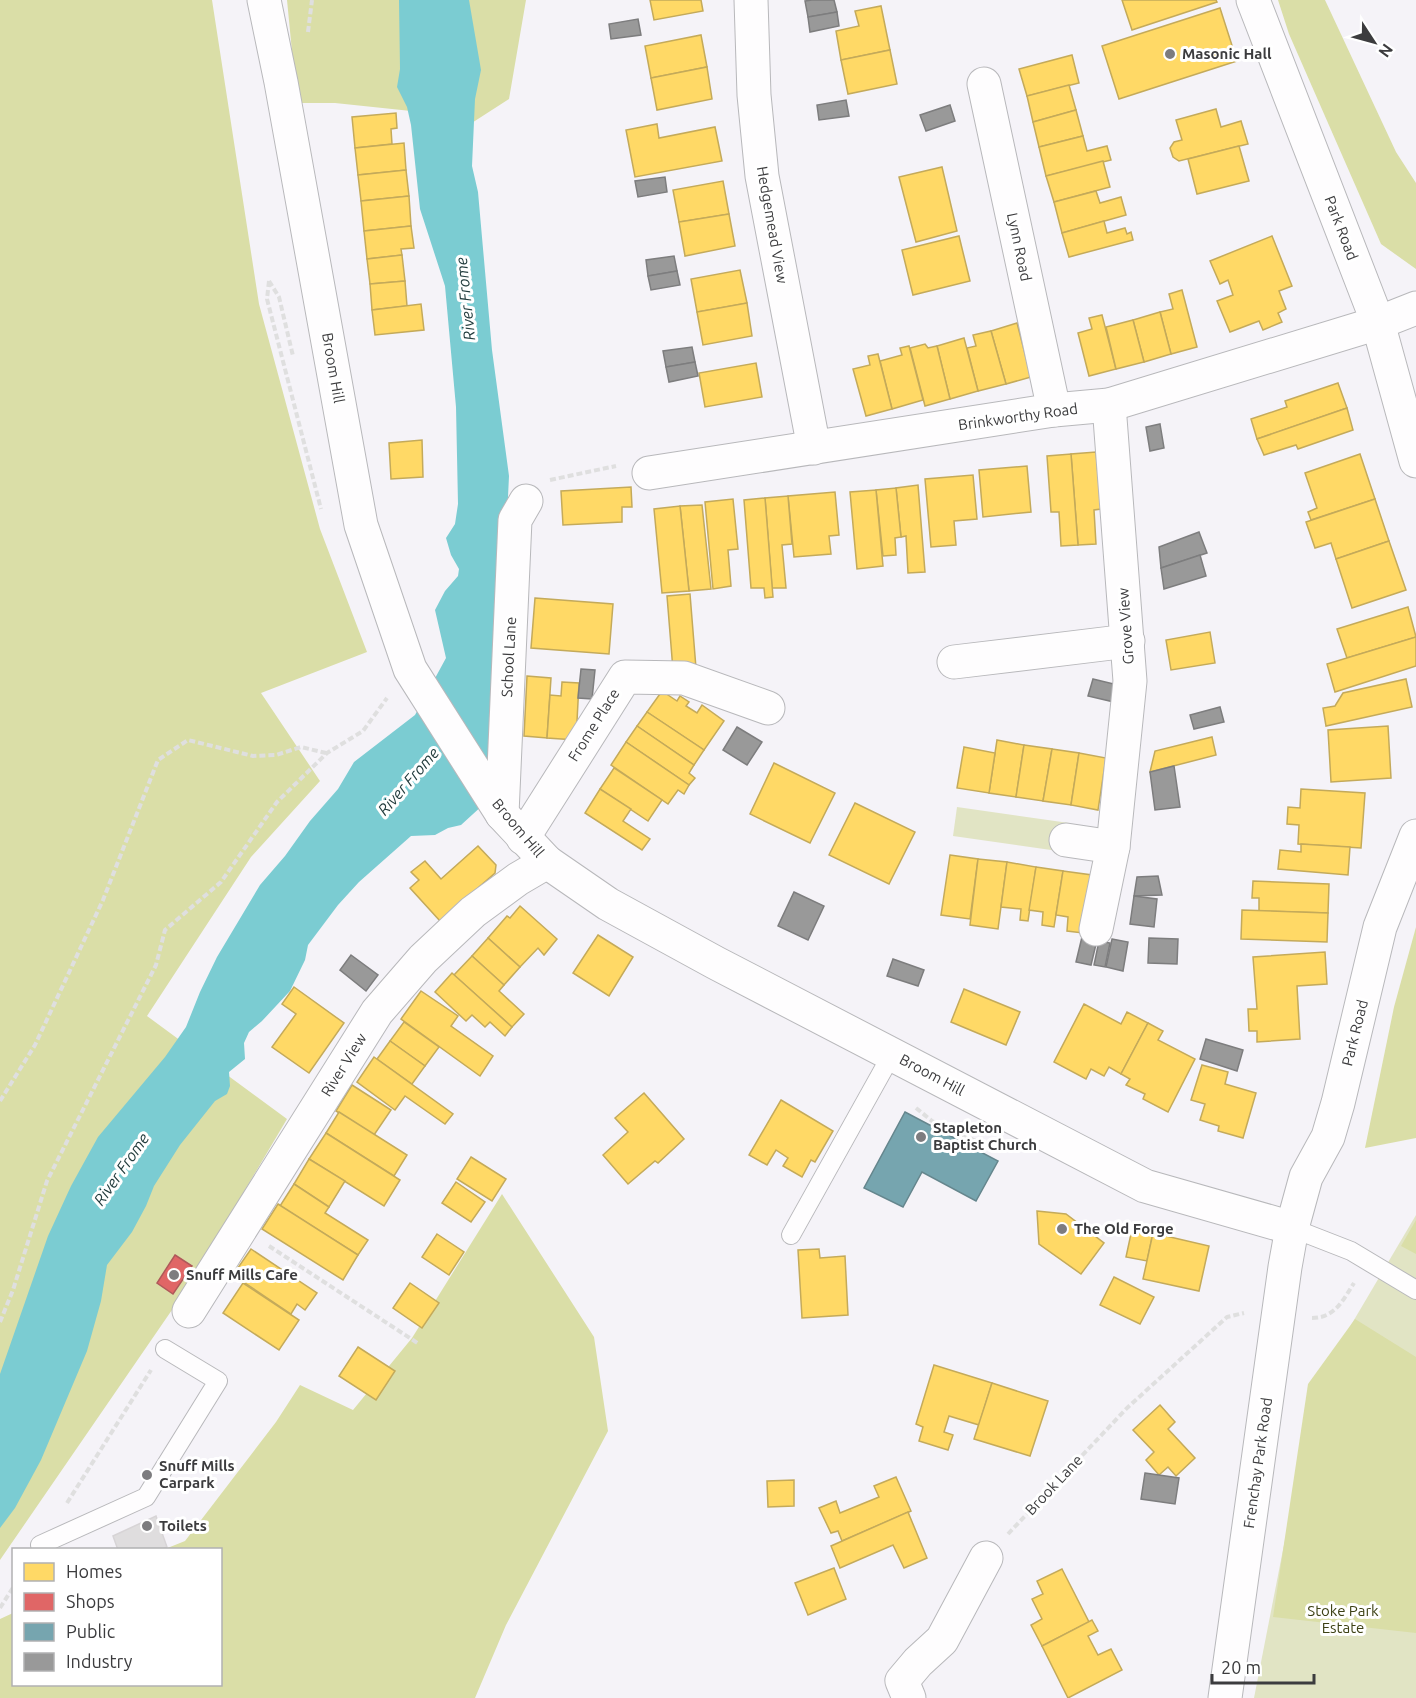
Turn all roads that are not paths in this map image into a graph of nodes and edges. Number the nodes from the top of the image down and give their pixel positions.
1 (264, 0) edge
2 (751, 0) edge
3 (1253, 0) edge
4 (984, 84) dead end
5 (1416, 308) edge
6 (1378, 322) junction
7 (1109, 405) junction
8 (1054, 410) junction
9 (814, 448) junction
10 (1416, 461) edge
11 (649, 473) dead end
12 (525, 501) dead end
13 (1128, 641) junction
14 (954, 662) dead end
15 (768, 708) dead end
16 (505, 816) junction
17 (1416, 836) edge
18 (1066, 840) dead end
19 (1113, 847) junction
20 (547, 862) junction
21 (1096, 929) dead end
22 (892, 1054) junction
23 (1292, 1228) junction
24 (790, 1235) dead end
25 (1416, 1290) edge
26 (189, 1311) dead end
27 (165, 1349) road end
28 (40, 1545) road end
29 (986, 1558) road end
30 (909, 1698) edge
31 (1225, 1698) edge

1 - 16 street, Broom Hill
2 - 9 street, Hedgemead View
3 - 6 street, Park Road
4 - 8 street, Lynn Road
5 - 6 street, Brinkworthy Road
6 - 7 street, Brinkworthy Road
6 - 10 street, Park Road
7 - 8 street, Brinkworthy Road
7 - 13 street, Grove View
8 - 9 street, Brinkworthy Road
9 - 11 street, Brinkworthy Road
12 - 16 street, School Lane
13 - 14 street
13 - 19 street, Grove View
15 - 16 street, Frome Place
16 - 20 street, Broom Hill
17 - 23 street, Park Road
18 - 19 street
19 - 21 street, Grove View
20 - 22 street, Broom Hill
20 - 26 street, River View
22 - 23 street, Broom Hill
22 - 24 lane
23 - 25 lane
23 - 31 street, Frenchay Park Road
27 - 28 lane
29 - 30 street

